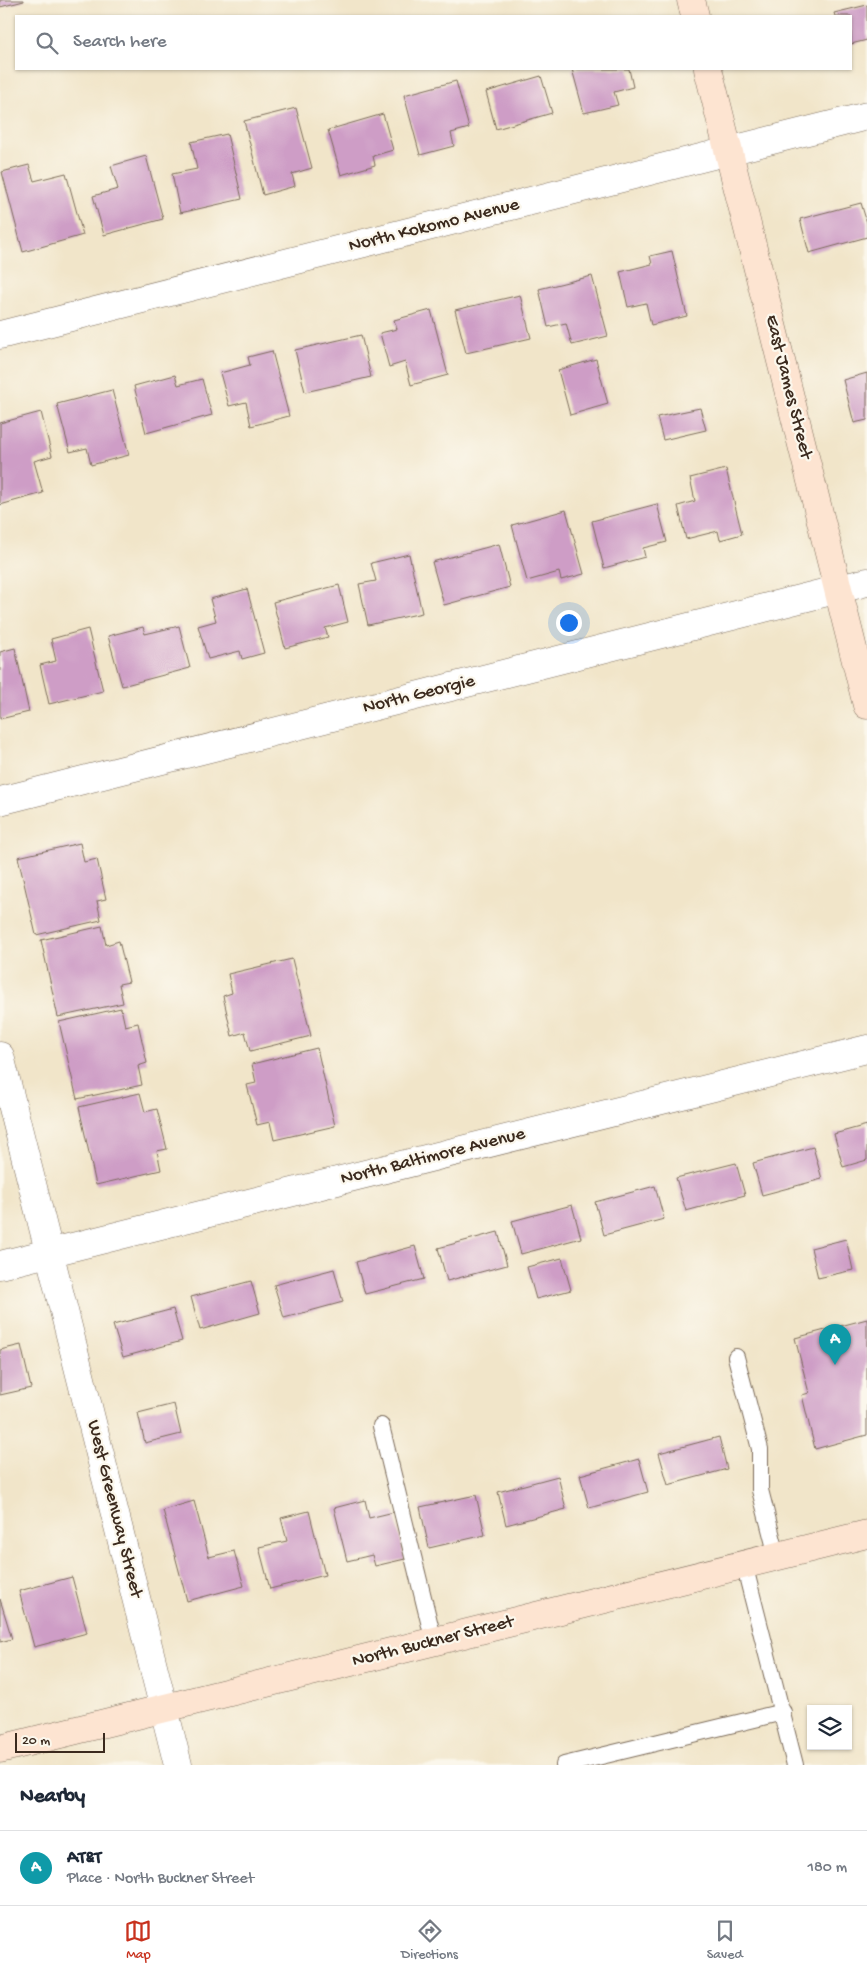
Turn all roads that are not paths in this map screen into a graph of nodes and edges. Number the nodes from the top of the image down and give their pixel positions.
1 (691, 0) edge
2 (695, 15) edge
3 (708, 70) edge
4 (867, 116) edge
5 (729, 151) junction
6 (0, 335) edge
7 (867, 582) edge
8 (838, 590) junction
9 (867, 704) edge
10 (0, 801) edge
11 (867, 1048) edge
12 (0, 1056) edge
13 (49, 1252) junction
14 (0, 1265) edge
15 (736, 1357) dead end
16 (381, 1426) dead end
17 (867, 1534) edge
18 (777, 1556) junction
19 (744, 1564) junction
20 (434, 1642) junction
21 (164, 1708) junction
22 (783, 1712) junction
23 (0, 1749) edge
24 (178, 1765) edge
25 (564, 1765) edge
26 (795, 1765) edge

1 - 2 main road
3 - 5 main road, East James Street
4 - 5 street, North Kokomo Avenue
5 - 6 street, North Kokomo Avenue
5 - 8 main road, East James Street
7 - 8 street, North Georgie
8 - 9 main road, East James Street
8 - 10 street, North Georgie
11 - 13 street, North Baltimore Avenue
12 - 13 street, West Greenway Street
13 - 14 street, North Baltimore Avenue
13 - 21 street, West Greenway Street
15 - 18 lane
16 - 20 lane
17 - 18 main road, North Buckner Street
18 - 19 main road, North Buckner Street
19 - 20 main road, North Buckner Street
19 - 22 lane
20 - 21 main road, North Buckner Street
21 - 23 main road, North Buckner Street
21 - 24 street, West Greenway Street
22 - 25 lane
22 - 26 lane

